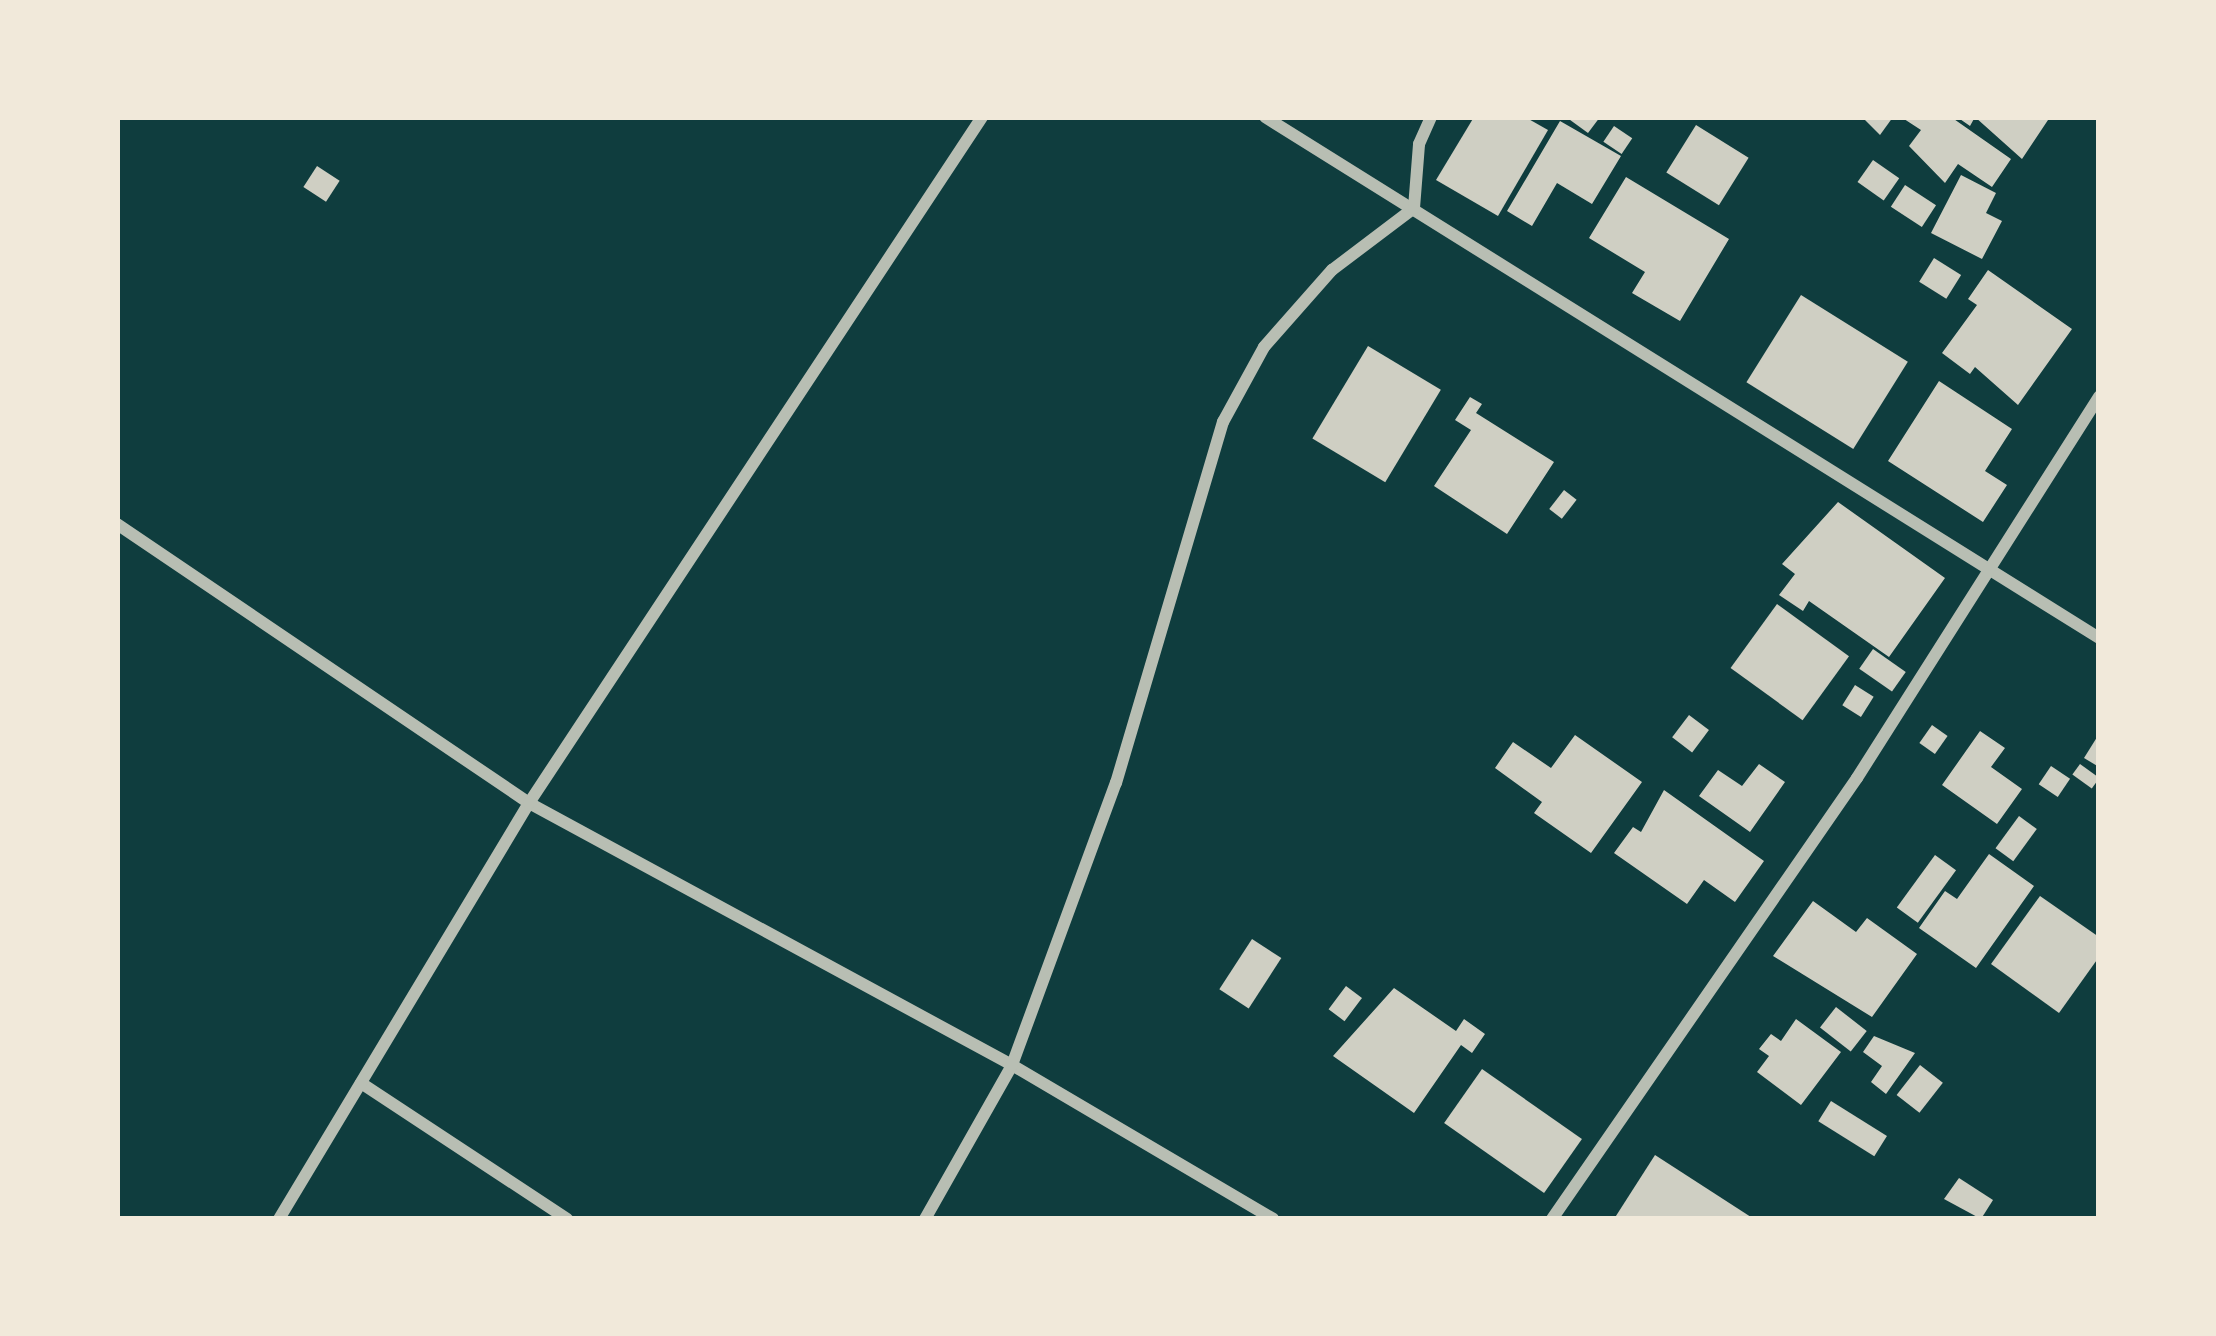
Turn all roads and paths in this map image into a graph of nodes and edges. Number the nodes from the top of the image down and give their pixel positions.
1 (982, 117) edge
2 (1265, 117) edge
3 (1431, 117) edge
4 (1414, 208) junction
5 (2099, 396) edge
6 (117, 524) edge
7 (1991, 569) junction
8 (2099, 638) edge
9 (530, 803) junction
10 (1012, 1065) junction
11 (361, 1083) junction
12 (279, 1219) edge
13 (567, 1219) edge
14 (926, 1219) edge
15 (1273, 1219) edge
16 (1552, 1219) edge

1 - 9 street
2 - 4 street
3 - 4 street
4 - 7 street
4 - 10 street
5 - 7 street
6 - 9 street
7 - 8 street
7 - 16 street
9 - 10 street
9 - 11 street
10 - 14 street
10 - 15 street
11 - 12 street
11 - 13 street

